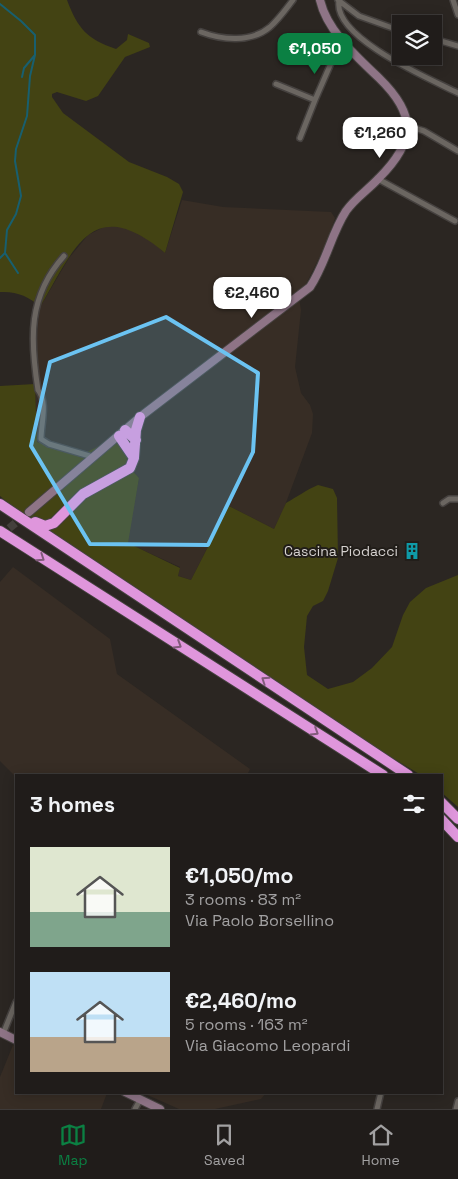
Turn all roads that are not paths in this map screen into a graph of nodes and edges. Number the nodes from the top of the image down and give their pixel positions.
1 (294, 0) edge
2 (320, 0) edge
3 (338, 0) edge
4 (453, 0) edge
5 (458, 15) edge
6 (392, 27) edge
7 (201, 32) dead end
8 (342, 38) junction
9 (442, 41) edge
10 (458, 46) edge
11 (276, 84) dead end
12 (458, 94) edge
13 (316, 100) junction
14 (408, 126) junction
15 (300, 138) dead end
16 (458, 151) edge
17 (378, 179) junction
18 (455, 221) dead end
19 (64, 256) dead end
20 (143, 415) junction
21 (122, 433) junction
22 (136, 440) junction
23 (94, 457) junction
24 (134, 458) junction
25 (458, 499) edge
26 (0, 500) edge
27 (443, 503) dead end
28 (0, 504) edge
29 (29, 512) tunnel mouth
30 (60, 518) junction
31 (0, 531) edge
32 (132, 591) junction
33 (381, 774) edge
34 (406, 774) edge
35 (443, 804) edge
36 (458, 819) edge
37 (443, 821) edge
38 (458, 837) edge
39 (14, 1016) edge
40 (2, 1033) edge
41 (15, 1040) edge
42 (129, 1094) edge
43 (381, 1094) edge
44 (140, 1100) junction
45 (458, 1101) edge
46 (135, 1109) edge
47 (160, 1109) edge
48 (377, 1109) edge
49 (456, 1109) edge

1 - 7 street
2 - 8 street
3 - 6 street
3 - 12 street
4 - 5 street
8 - 13 street
8 - 14 street
9 - 10 street
11 - 13 street
13 - 15 street
14 - 16 street
14 - 17 street
17 - 18 street
17 - 20 street
19 - 23 street
20 - 21 street
20 - 22 highway
21 - 22 highway
21 - 23 street
21 - 24 highway
22 - 24 highway
23 - 29 street
24 - 30 highway
25 - 27 street
26 - 30 highway
28 - 32 highway
30 - 32 highway
31 -> 33 highway
34 -> 32 highway
35 - 36 highway
37 - 38 highway
39 - 40 street
40 - 41 street
42 - 44 street
43 - 48 street
44 - 46 street
44 - 47 street
45 - 49 street

